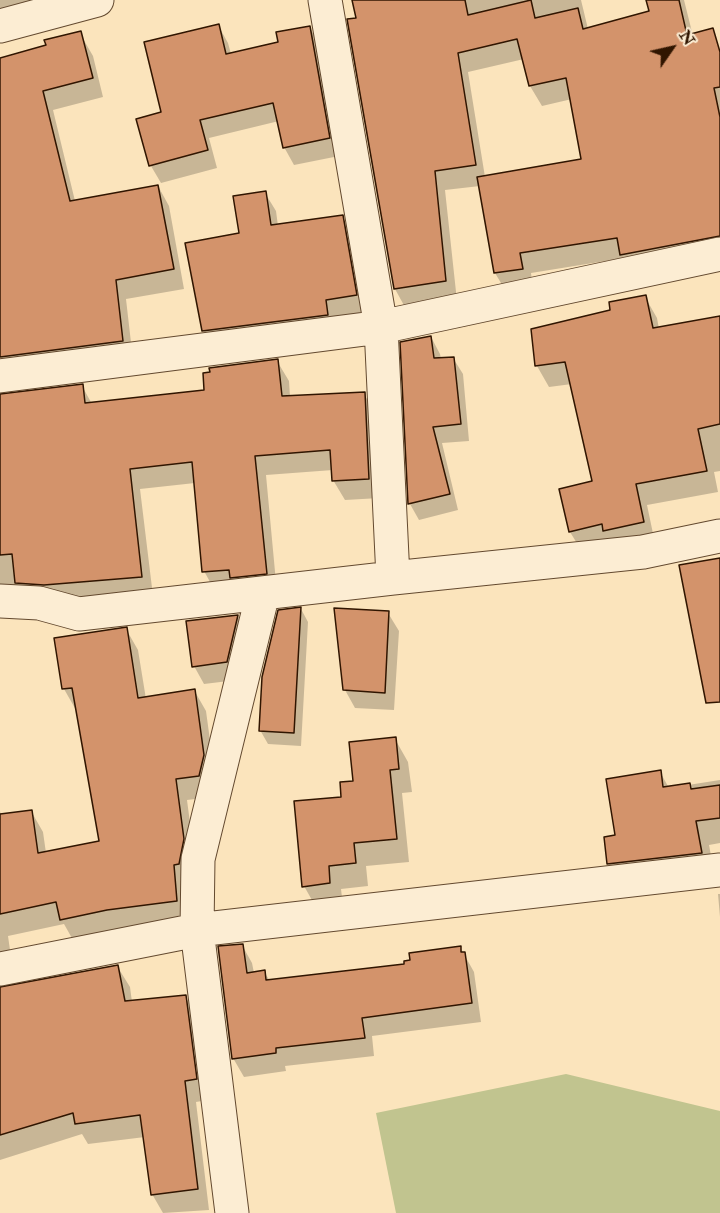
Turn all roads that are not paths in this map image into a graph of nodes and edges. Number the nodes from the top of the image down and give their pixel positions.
1 (97, 0) edge
2 (325, 0) edge
3 (0, 26) edge
4 (720, 254) edge
5 (381, 327) junction
6 (0, 376) edge
7 (720, 536) edge
8 (393, 578) junction
9 (262, 593) junction
10 (0, 601) edge
11 (720, 870) edge
12 (196, 930) junction
13 (0, 969) edge
14 (232, 1213) edge

1 - 3 street
2 - 5 street
4 - 5 street
5 - 6 street
5 - 8 street
7 - 8 street
8 - 9 street
9 - 10 street
9 - 12 street
11 - 12 street
12 - 13 street
12 - 14 street

